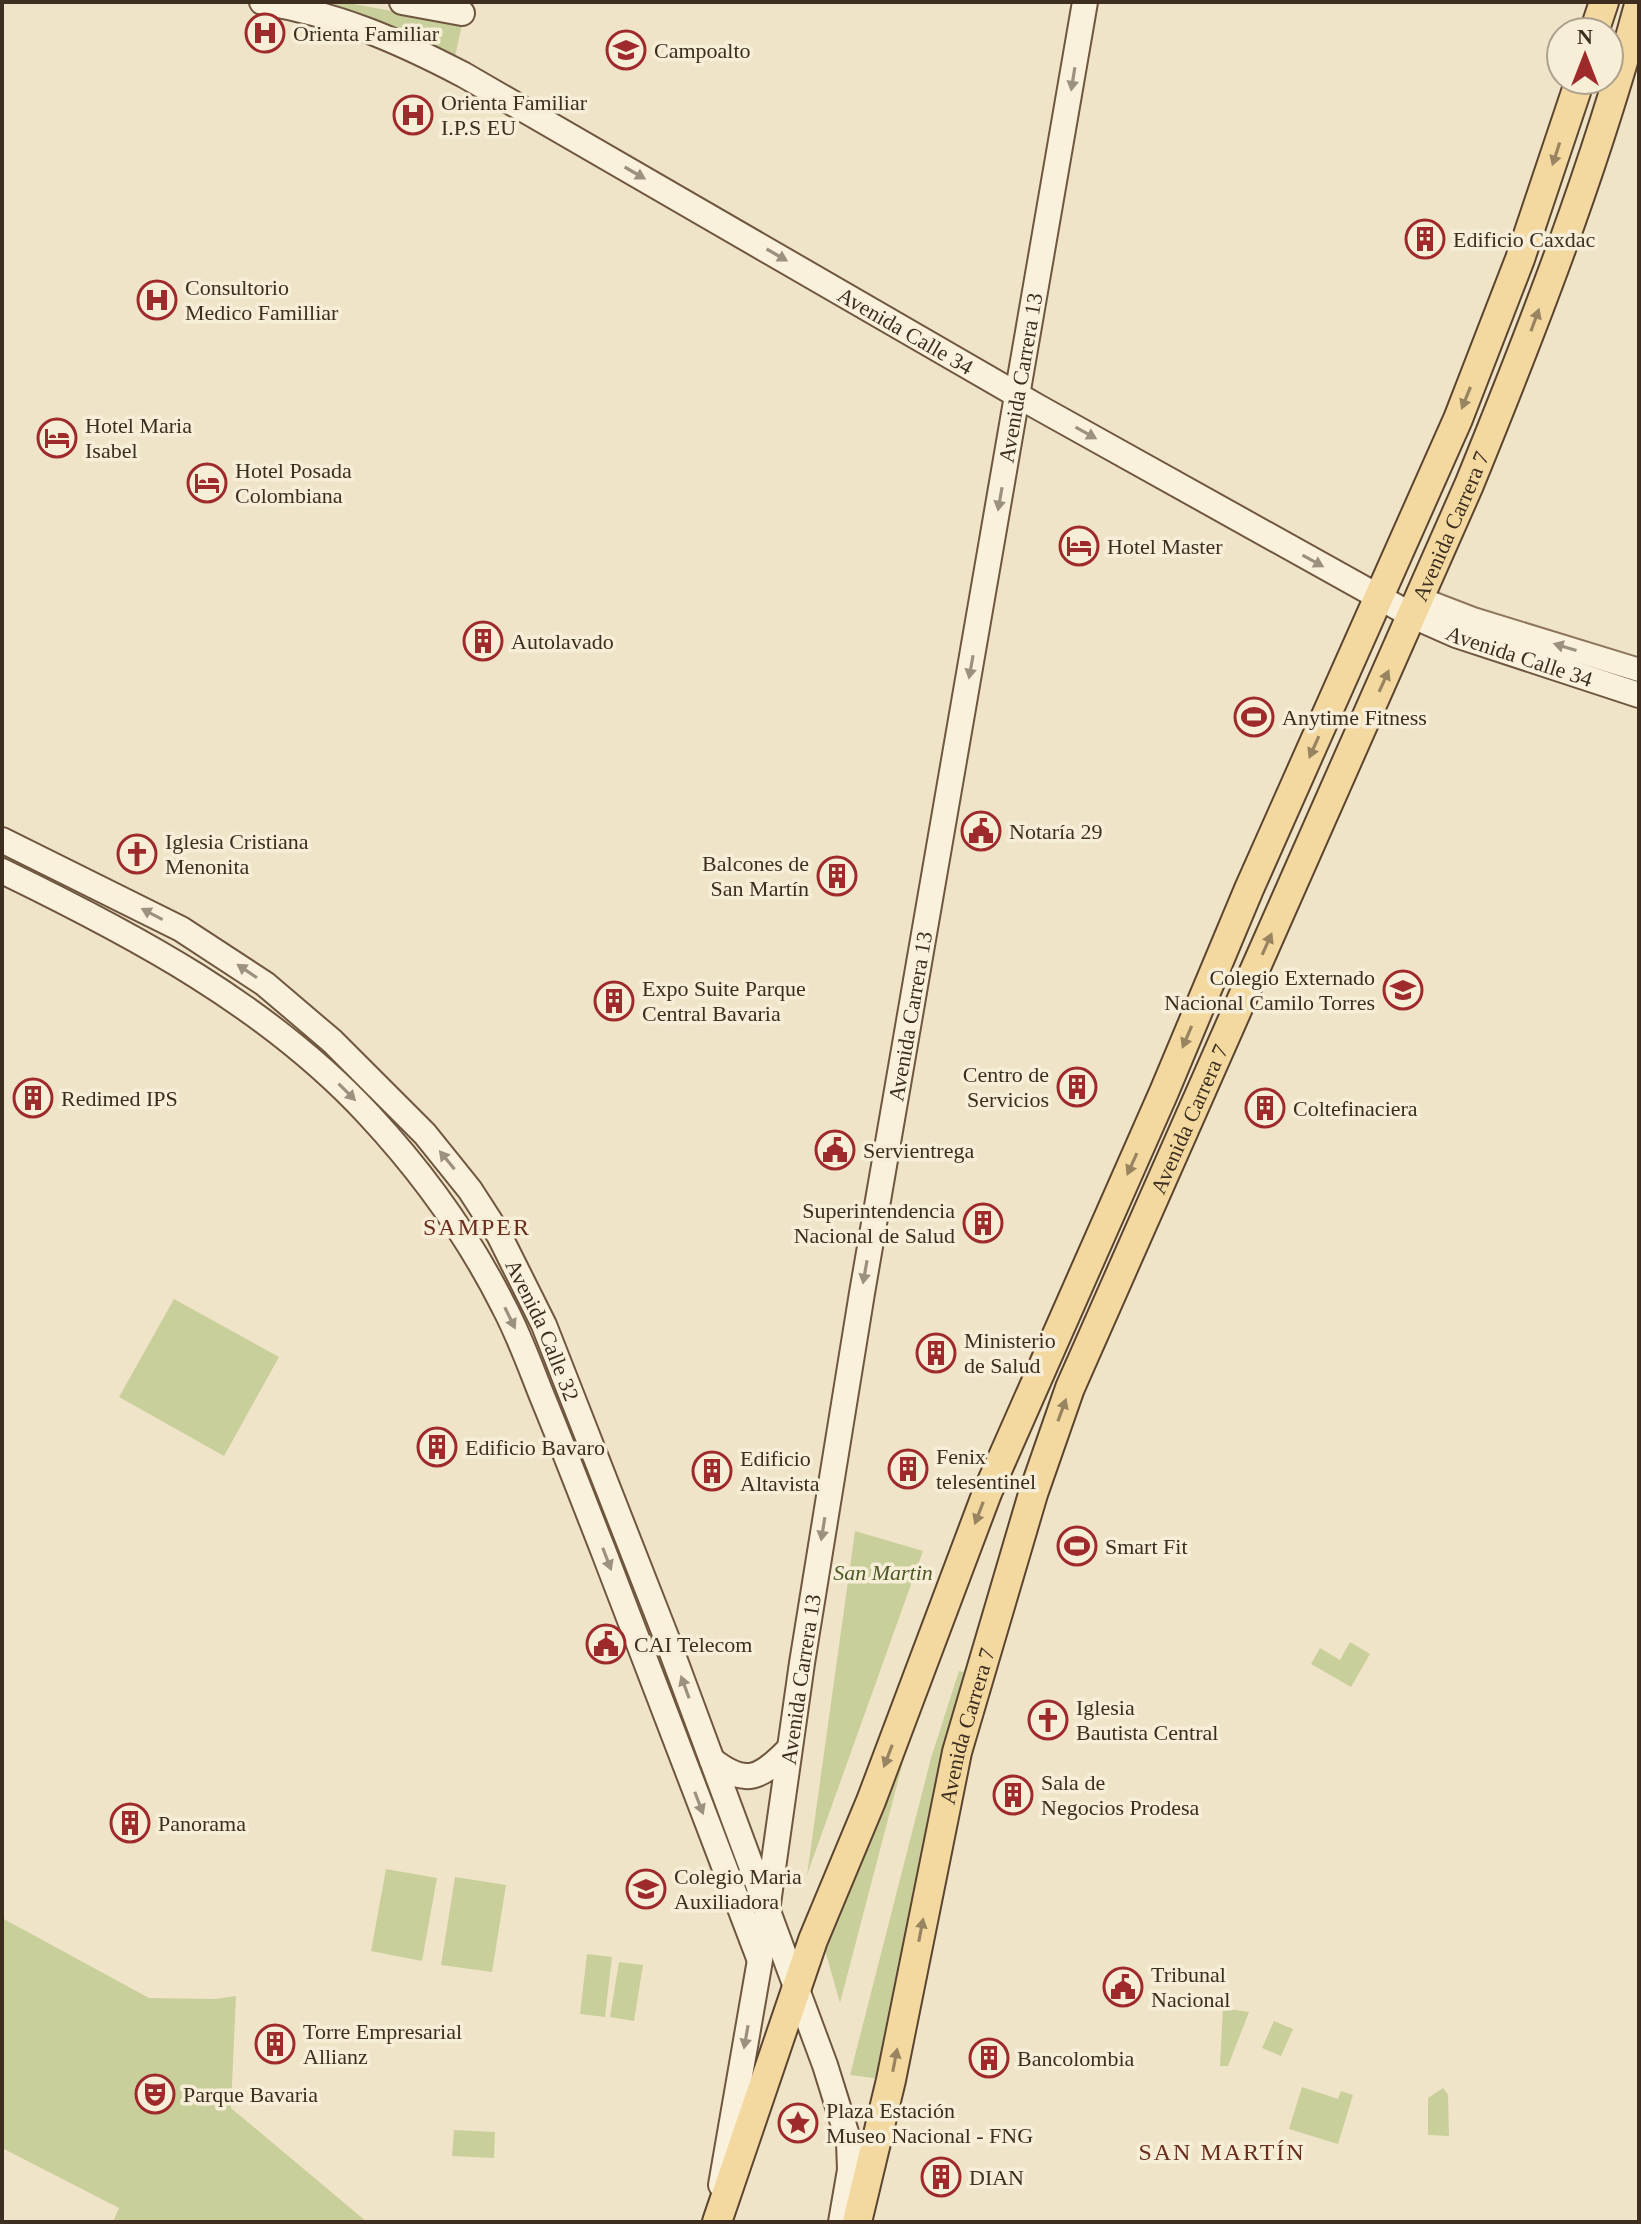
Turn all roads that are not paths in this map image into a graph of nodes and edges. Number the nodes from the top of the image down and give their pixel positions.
1 (262, 2) edge
2 (402, 2) edge
3 (1085, 2) edge
4 (1639, 5) edge
5 (462, 13) dead end
6 (1575, 96) edge
7 (1018, 394) junction
8 (1378, 599) junction
9 (1417, 608) junction
10 (1531, 648) junction
11 (1639, 670) edge
12 (1639, 695) edge
13 (2, 840) edge
14 (2, 871) edge
15 (789, 1749) junction
16 (712, 1760) junction
17 (767, 1905) junction
18 (760, 1960) junction
19 (798, 1987) junction
20 (716, 2222) edge
21 (841, 2222) edge
22 (857, 2222) edge

1 -> 7 main road, Avenida Calle 34
2 - 5 main road
3 -> 7 main road, Avenida Carrera 13
9 -> 4 main road, Avenida Carrera 7
6 -> 8 main road, Avenida Carrera 7
7 -> 8 main road, Avenida Calle 34
7 -> 15 main road, Avenida Carrera 13
8 - 9 main road, Avenida Calle 34
8 -> 19 main road, Avenida Carrera 7
9 - 10 main road, Avenida Calle 34
22 -> 9 main road, Avenida Carrera 7
11 -> 10 street, Avenida Calle 34
10 - 12 main road, Avenida Calle 34
16 -> 13 main road, Avenida Calle 32
14 -> 18 main road, Avenida Calle 32
15 - 16 main road
15 - 17 main road, Avenida Carrera 13
16 - 17 main road, Avenida Calle 32
17 - 18 main road, Avenida Carrera 13
17 - 19 main road, Avenida Calle 32
18 -> 20 main road, Avenida Carrera 13
19 - 20 main road, Avenida Carrera 7
19 - 21 main road

